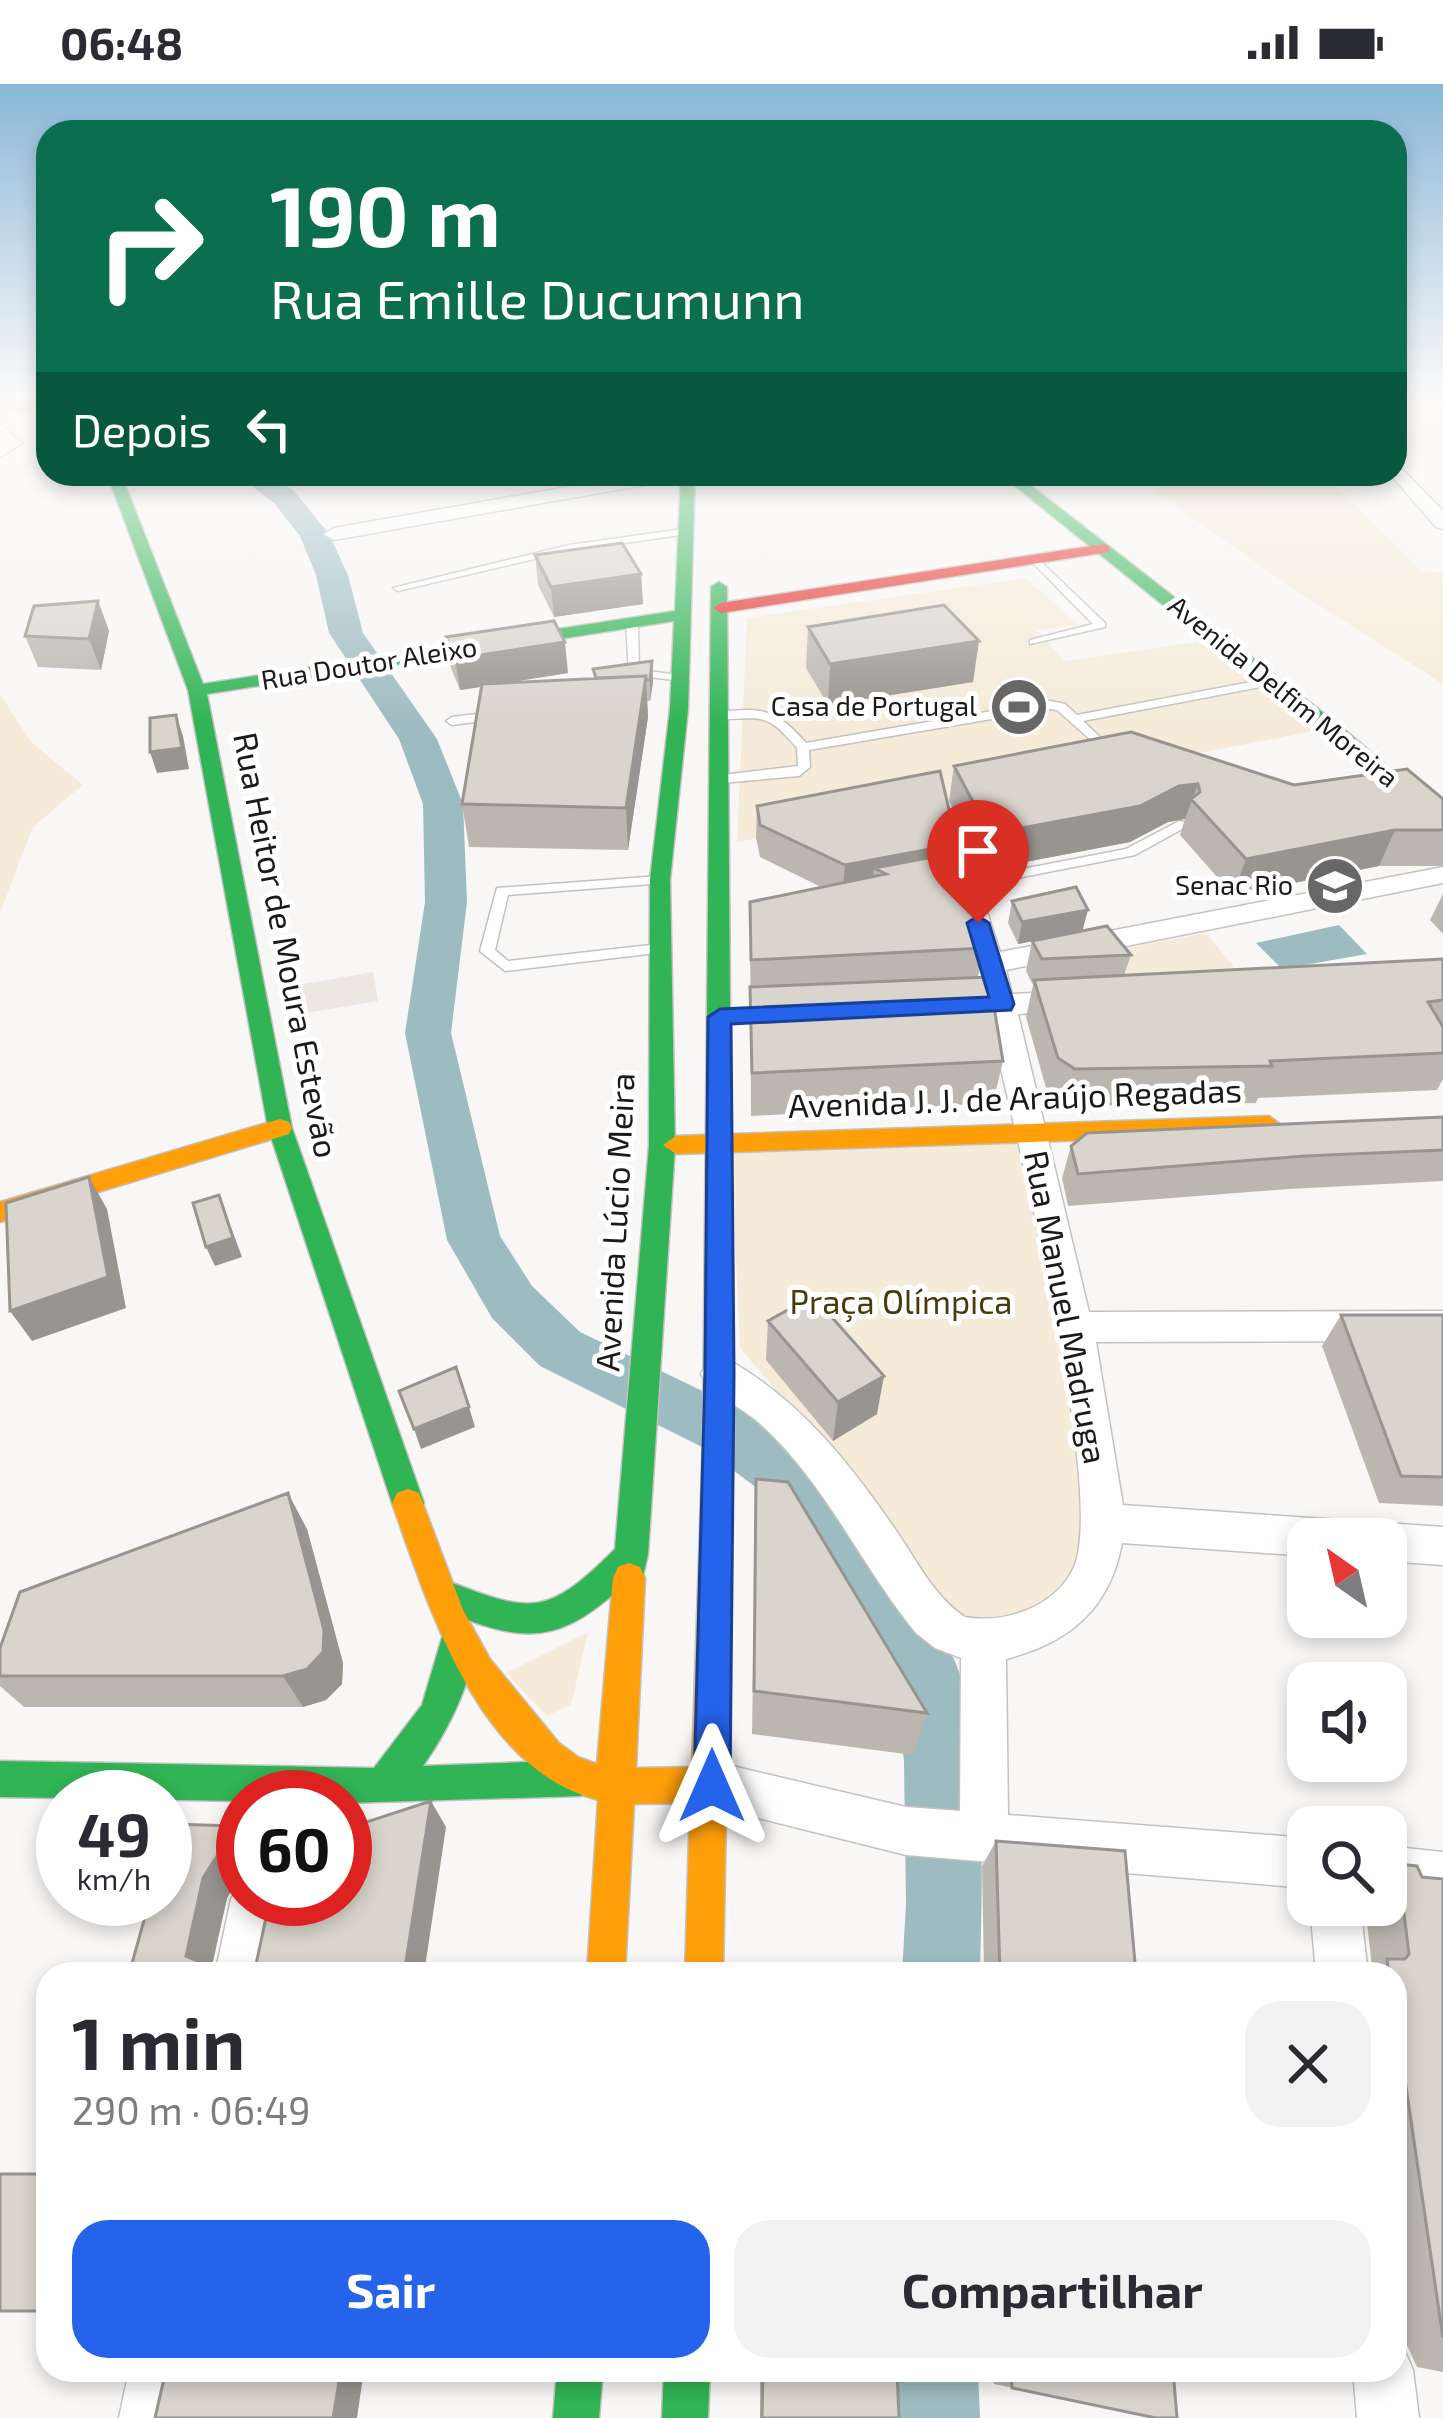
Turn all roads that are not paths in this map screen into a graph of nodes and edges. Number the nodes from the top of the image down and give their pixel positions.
1 (127, 508) edge
2 (481, 508) edge
3 (685, 508) edge
4 (1050, 508) edge
5 (683, 532) junction
6 (334, 534) dead end
7 (1104, 549) junction
8 (1036, 560) junction
9 (718, 566) dead end
10 (398, 588) dead end
11 (721, 608) junction
12 (684, 614) junction
13 (632, 623) junction
14 (1034, 642) dead end
15 (680, 679) junction
16 (1272, 682) junction
17 (196, 690) junction
18 (508, 714) edge
19 (721, 716) junction
20 (1076, 719) junction
21 (452, 721) dead end
22 (803, 747) junction
23 (1113, 756) edge
24 (722, 778) junction
25 (1443, 824) edge
26 (1179, 825) dead end
27 (1443, 875) edge
28 (660, 880) junction
29 (953, 886) joint
30 (659, 949) junction
31 (991, 963) junction
32 (1095, 1000) edge
33 (1003, 1004) junction
34 (908, 1009) edge
35 (1306, 1124) edge
36 (280, 1128) junction
37 (1032, 1135) junction
38 (722, 1144) junction
39 (662, 1146) junction
40 (0, 1212) edge
41 (1443, 1326) edge
42 (1074, 1327) junction
43 (719, 1386) junction
44 (1104, 1523) junction
45 (1287, 1535) edge
46 (1407, 1543) edge
47 (1443, 1546) edge
48 (632, 1554) junction
49 (445, 1595) junction
50 (458, 1635) junction
51 (983, 1640) junction
52 (580, 1778) junction
53 (0, 1779) edge
54 (619, 1784) junction
55 (372, 1786) edge
56 (382, 1786) junction
57 (712, 1786) junction
58 (216, 1788) edge
59 (977, 1837) junction
60 (1287, 1861) edge
61 (1407, 1873) edge
62 (1443, 1877) edge
63 (251, 1926) edge
64 (1337, 1926) edge
65 (243, 1962) edge
66 (607, 1962) edge
67 (705, 1962) edge
68 (1341, 1962) edge
69 (158, 2382) edge
70 (579, 2382) edge
71 (686, 2382) edge
72 (1384, 2382) edge
73 (150, 2418) edge
74 (577, 2418) edge
75 (685, 2418) edge
76 (1388, 2418) edge

1 - 17 main road, Rua Heitor de Moura Estevão
2 - 6 street
3 - 5 main road, Avenida Lúcio Meira
4 - 7 main road, Avenida Delfim Moreira
5 - 10 lane
5 - 12 main road, Avenida Lúcio Meira
7 - 8 main road
7 - 16 main road, Avenida Delfim Moreira
8 - 11 main road
8 - 14 lane
9 - 11 main road
11 - 19 main road
12 - 13 main road, Rua Doutor Aleixo
12 - 15 main road, Avenida Lúcio Meira
13 - 15 lane
13 - 17 main road, Rua Doutor Aleixo
15 - 28 main road, Avenida Lúcio Meira
16 - 20 lane
16 - 25 main road, Avenida Delfim Moreira
17 - 36 main road, Rua Heitor de Moura Estevão
18 - 21 lane
19 - 22 lane
19 - 24 main road
20 - 22 lane
20 - 23 lane
22 - 24 lane
24 - 38 main road
26 - 29 lane
27 - 31 street
28 - 30 main road, Avenida Lúcio Meira
28 - 30 lane
29 - 31 street, Rua Manuel Madruga
30 - 39 main road, Avenida Lúcio Meira
31 - 33 street, Rua Manuel Madruga
32 - 33 street
33 - 34 street
33 - 37 street, Rua Manuel Madruga
35 - 37 main road, Avenida J. J. de Araújo Regadas
36 - 40 main road
36 - 49 main road, Rua Heitor de Moura Estevão
37 - 38 main road, Avenida J. J. de Araújo Regadas
37 - 42 street, Rua Manuel Madruga
38 - 39 main road, Avenida J. J. de Araújo Regadas
38 - 43 main road
39 - 48 main road, Avenida Lúcio Meira
41 - 42 street
42 - 44 street, Rua Manuel Madruga
43 - 51 street
43 - 57 main road
44 - 45 street
44 - 51 street
46 - 47 street
48 - 49 main road
48 - 54 main road, Avenida Lúcio Meira
49 - 50 main road, Rua Heitor de Moura Estevão
50 - 52 main road
50 - 56 main road
51 - 59 street
52 - 54 main road
52 - 56 main road
53 - 58 main road
54 - 57 main road
54 - 66 main road, Avenida Lúcio Meira
55 - 56 main road
57 - 59 street
57 - 67 main road
59 - 60 street
61 - 62 street
63 - 65 street
64 - 68 street
69 - 73 street
70 - 74 main road
71 - 75 main road
72 - 76 street

